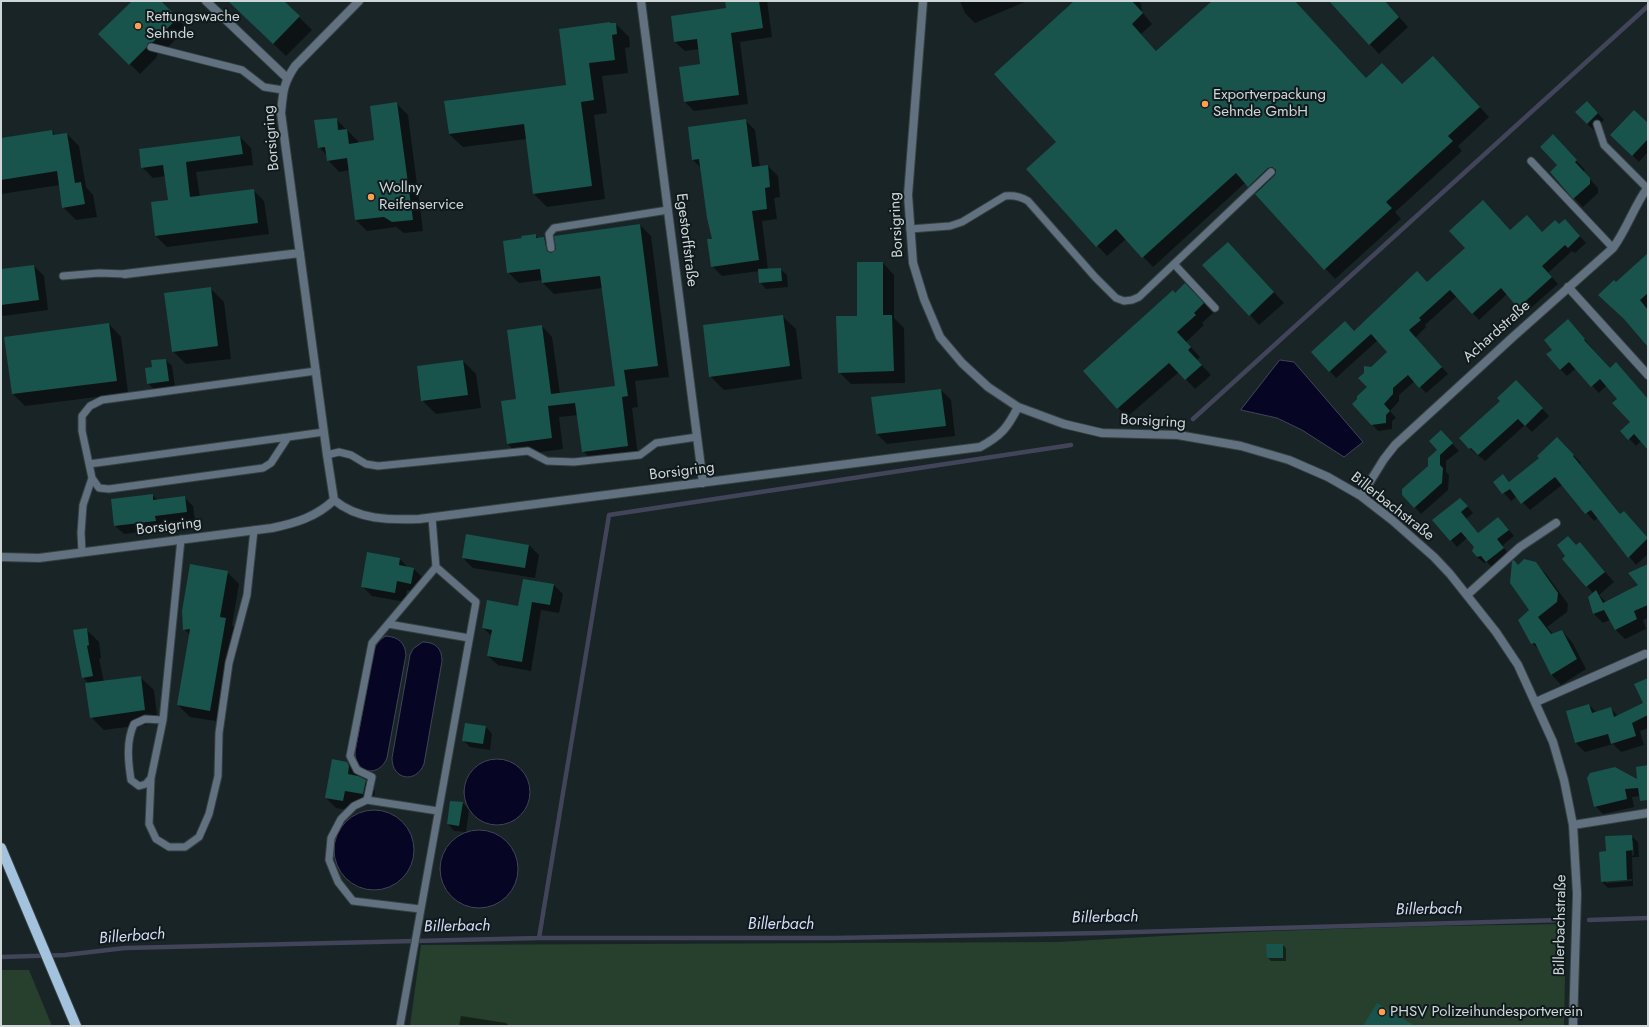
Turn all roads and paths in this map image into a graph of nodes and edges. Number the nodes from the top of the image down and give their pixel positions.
1 (206, 1) edge
2 (359, 1) edge
3 (641, 1) edge
4 (923, 1) edge
5 (151, 47) dead end
6 (287, 78) junction
7 (283, 90) junction
8 (1597, 124) dead end
9 (1531, 161) dead end
10 (1271, 172) dead end
11 (1647, 187) edge
12 (668, 210) junction
13 (910, 229) junction
14 (551, 248) dead end
15 (1613, 248) junction
16 (300, 253) junction
17 (1174, 264) junction
18 (125, 274) joint
19 (63, 276) dead end
20 (1568, 287) junction
21 (1215, 308) dead end
22 (316, 371) junction
23 (1648, 376) edge
24 (1018, 407) junction
25 (324, 432) junction
26 (288, 437) junction
27 (697, 437) junction
28 (1241, 446) joint
29 (327, 455) junction
30 (89, 464) junction
31 (92, 478) junction
32 (704, 483) junction
33 (1361, 496) junction
34 (334, 500) junction
35 (432, 518) junction
36 (1556, 523) dead end
37 (254, 530) junction
38 (181, 539) junction
39 (82, 552) junction
40 (1, 557) edge
41 (436, 567) junction
42 (1468, 595) junction
43 (388, 624) junction
44 (469, 638) junction
45 (1644, 654) dead end
46 (1536, 702) junction
47 (163, 720) junction
48 (151, 778) junction
49 (367, 800) junction
50 (438, 811) junction
51 (1648, 813) edge
52 (1573, 825) junction
53 (1, 848) edge
54 (420, 909) junction
55 (76, 1026) edge
56 (400, 1026) edge
57 (1573, 1026) edge

1 - 6 street
2 - 6 street, Borsigring
3 - 12 street, Egestorffstraße
4 - 13 street, Borsigring
5 - 7 lane
6 - 7 street, Borsigring
7 - 16 street, Borsigring
8 - 11 lane
9 - 15 lane
10 - 17 lane
11 - 15 street, Achardstraße
12 - 14 lane
12 - 27 street, Egestorffstraße
13 - 17 lane
13 - 24 street, Borsigring
15 - 20 street, Achardstraße
16 - 18 street
16 - 22 street, Borsigring
17 - 21 lane
18 - 19 lane
20 - 23 street
20 - 33 street, Achardstraße
22 - 25 street, Borsigring
22 - 30 lane
24 - 28 street, Borsigring
24 - 32 street, Borsigring
25 - 26 lane
25 - 29 street, Borsigring
26 - 30 lane
26 - 31 lane
27 - 29 lane
27 - 32 street, Egestorffstraße
28 - 33 street, Billerbachstraße
29 - 34 street, Borsigring
30 - 31 lane
31 - 39 lane
32 - 35 street, Borsigring
33 - 42 street, Billerbachstraße
34 - 35 street, Borsigring
34 - 37 street, Borsigring
35 - 41 lane
36 - 42 street
37 - 38 street, Borsigring
37 - 48 lane
38 - 39 street, Borsigring
38 - 47 lane
39 - 40 street, Borsigring
41 - 43 lane
41 - 44 lane
42 - 46 street, Billerbachstraße
43 - 44 lane
43 - 49 lane
44 - 50 lane
45 - 46 street
46 - 52 street, Billerbachstraße
47 - 48 lane
47 - 48 lane
49 - 50 lane
49 - 54 lane
50 - 54 lane
51 - 52 street
52 - 57 street, Billerbachstraße
53 - 55 main road
54 - 56 lane

